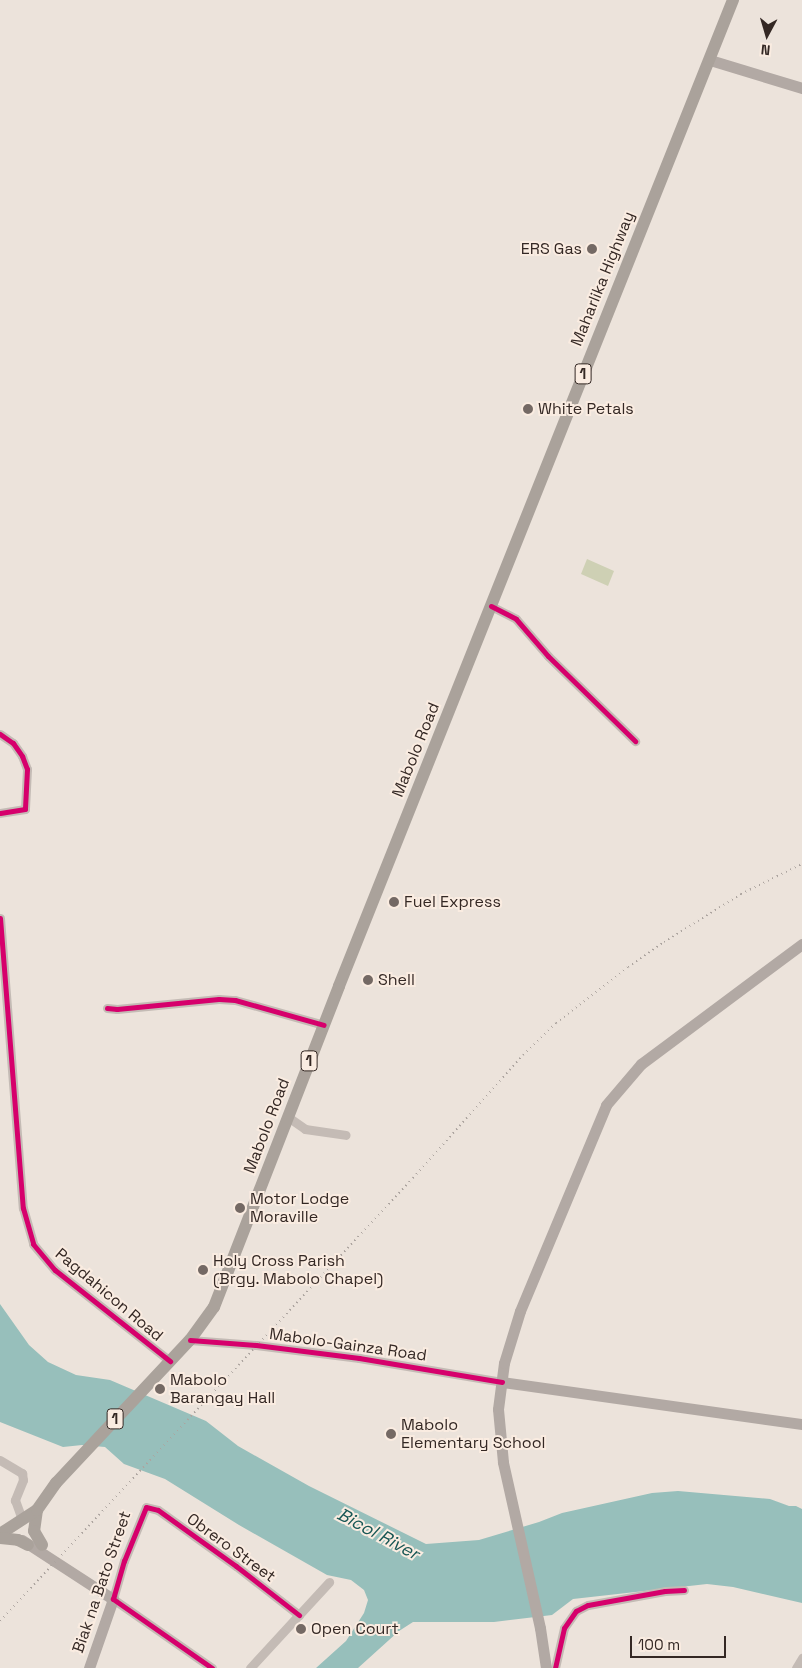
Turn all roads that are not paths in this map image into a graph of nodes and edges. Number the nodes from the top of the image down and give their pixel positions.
1 (733, 0) edge
2 (710, 60) junction
3 (802, 88) edge
4 (492, 602) junction
5 (0, 734) edge
6 (636, 741) dead end
7 (0, 813) edge
8 (0, 918) edge
9 (802, 944) edge
10 (107, 1008) dead end
11 (324, 1025) junction
12 (288, 1117) junction
13 (346, 1135) dead end
14 (190, 1340) junction
15 (170, 1361) junction
16 (502, 1382) junction
17 (802, 1424) edge
18 (0, 1460) edge
19 (56, 1483) junction
20 (146, 1507) joint
21 (36, 1510) junction
22 (9, 1525) edge
23 (0, 1538) edge
24 (28, 1545) junction
25 (42, 1545) junction
26 (55, 1561) junction
27 (329, 1582) dead end
28 (684, 1590) dead end
29 (113, 1599) junction
30 (299, 1615) junction
31 (802, 1658) edge
32 (89, 1668) edge
33 (212, 1668) edge
34 (250, 1668) edge
35 (546, 1668) edge
36 (555, 1668) edge
37 (796, 1668) edge

1 - 2 highway, Maharlika Highway / 1
2 - 3 main road
2 - 4 highway, Maharlika Highway / 1
4 - 6 street
4 - 11 highway, Mabolo Road / 1
5 - 7 street
8 - 15 street, Pagdahicon Road
9 - 16 main road
10 - 11 street
11 - 12 highway, Mabolo Road / 1
12 - 13 street
12 - 14 highway, Mabolo Road / 1
14 - 15 highway, Mabolo Road / 1
14 - 16 street, Mabolo-Gainza Road
15 - 19 highway, Mabolo Road / 1
16 - 17 main road, Mabolo-Gainza Road
16 - 35 main road
18 - 22 street
19 - 21 highway, Mabolo Road / 1
19 - 22 highway, Mabolo Road / 1
20 - 29 street, Biak na Bato Street
20 - 30 street, Obrero Street
21 - 22 highway, Mabolo Road / 1
21 - 25 highway
22 - 24 main road
22 - 25 main road
23 - 24 highway
24 - 26 main road
25 - 26 main road
26 - 29 main road
27 - 30 street
28 - 36 street
29 - 32 main road, Biak na Bato Street
29 - 33 street
30 - 34 street
31 - 37 street

